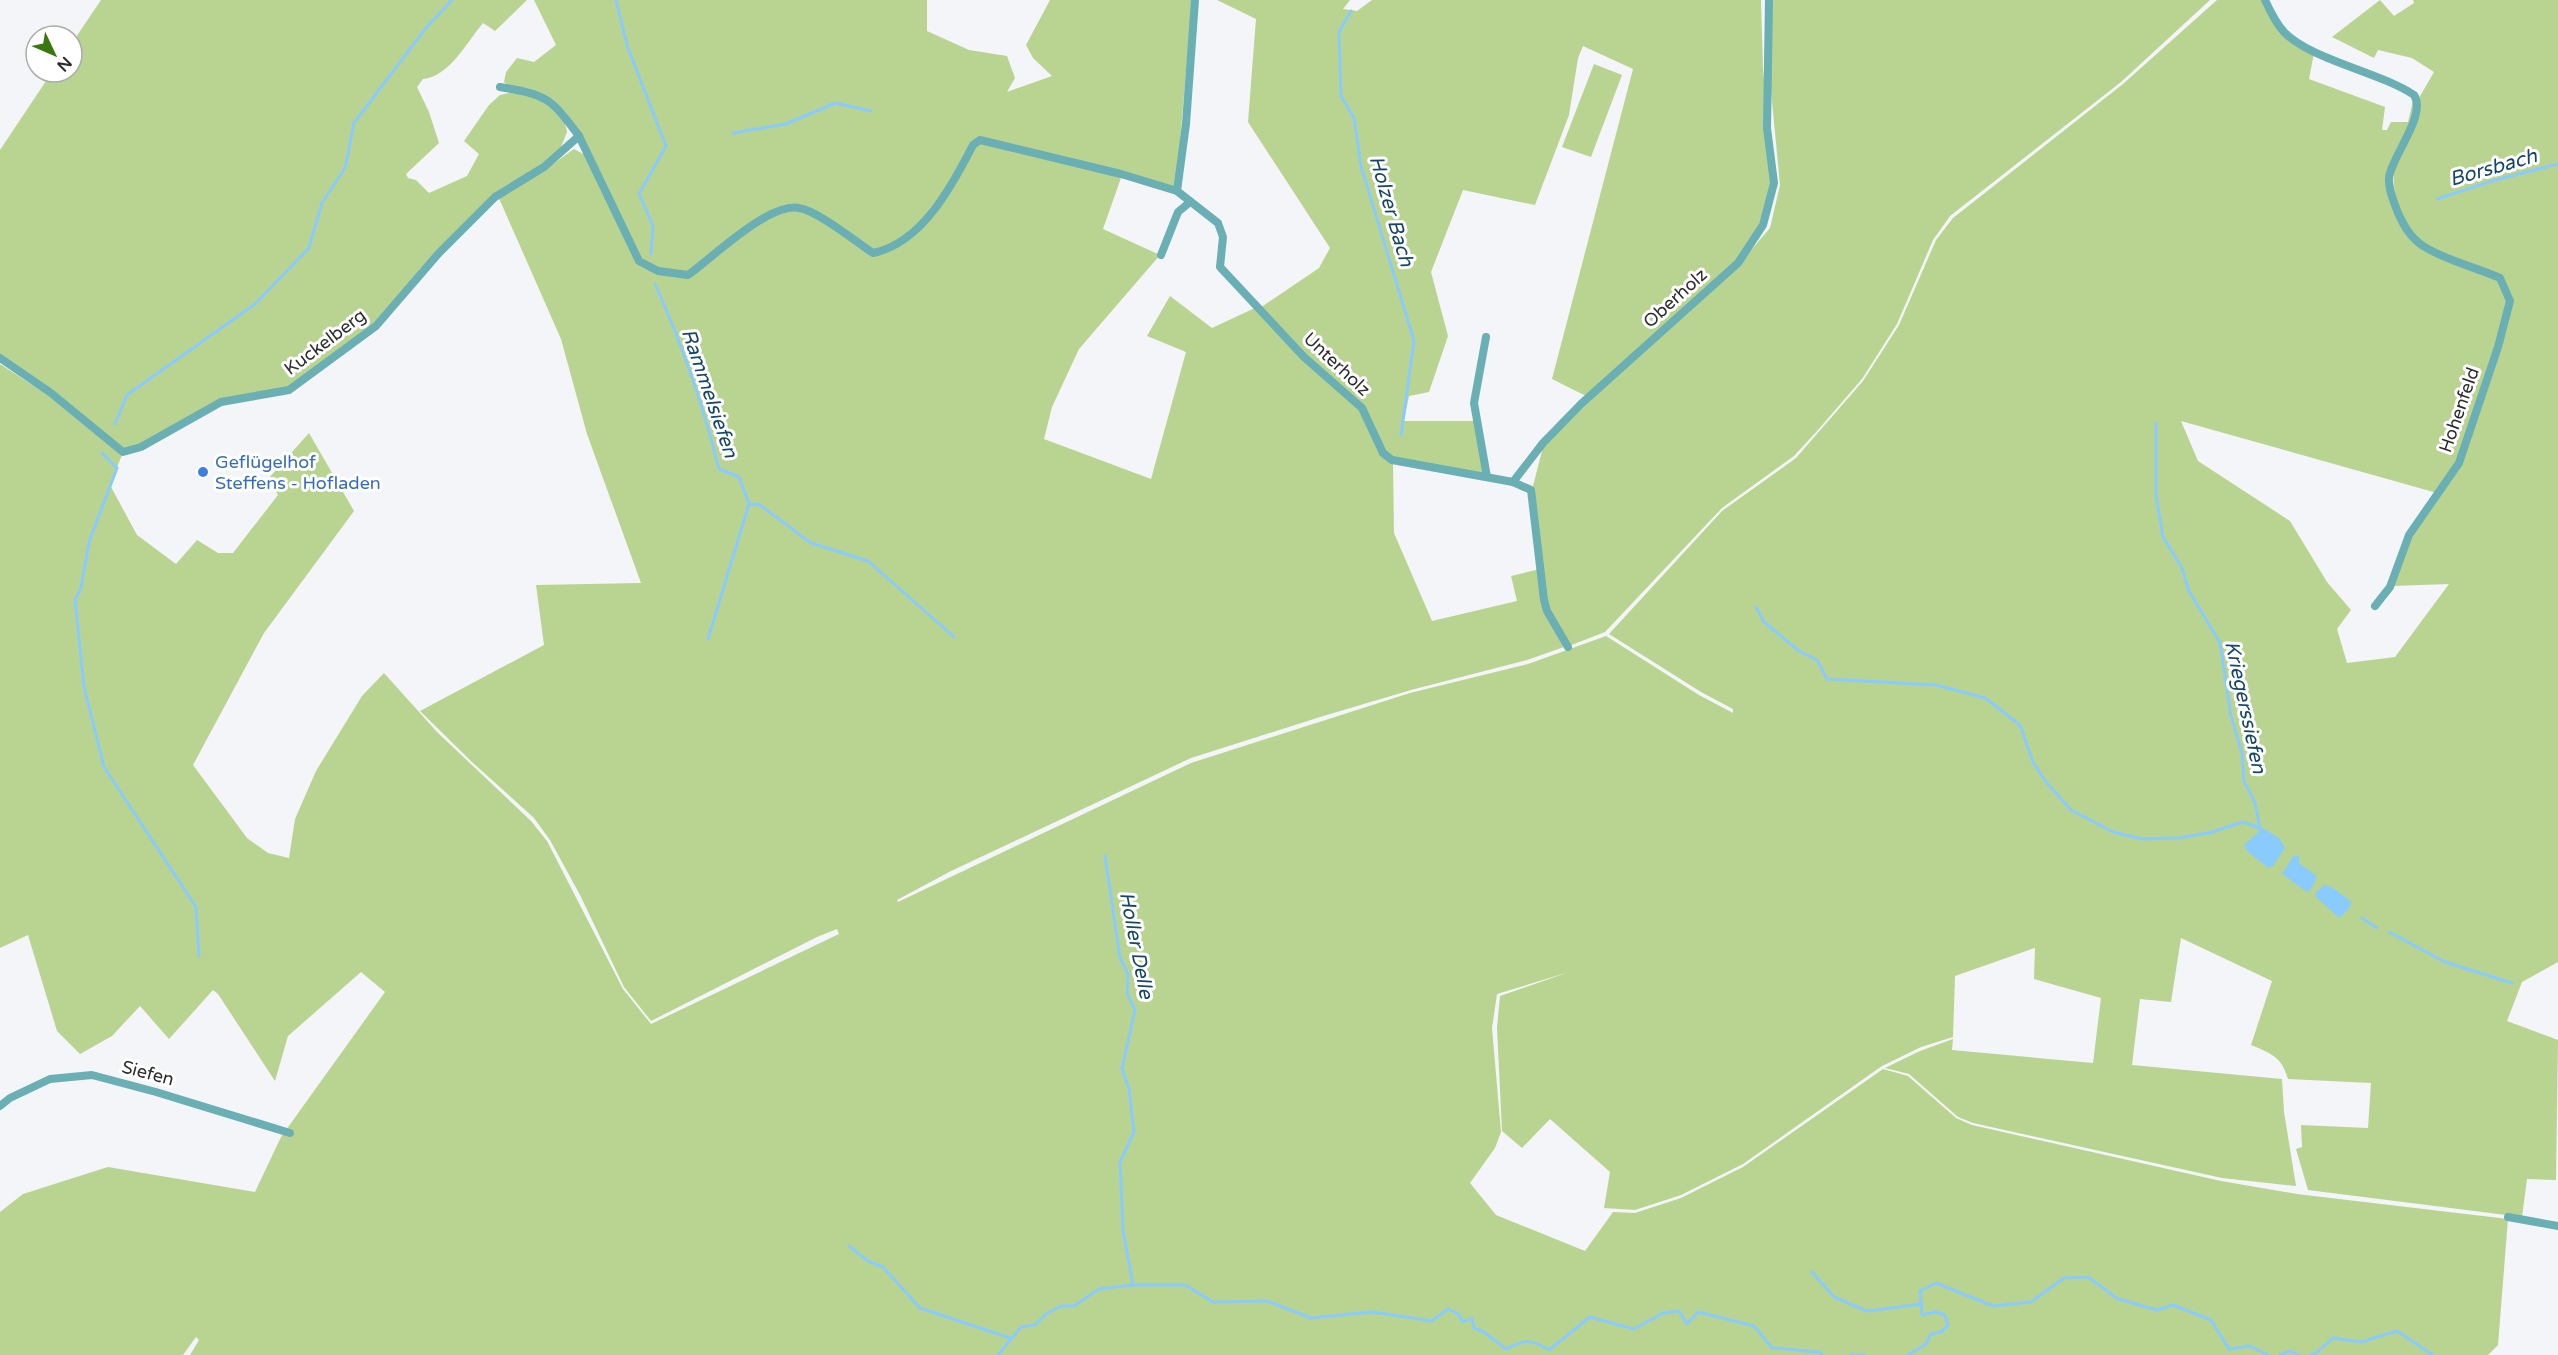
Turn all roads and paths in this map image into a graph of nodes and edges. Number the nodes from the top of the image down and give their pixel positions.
1 (1195, 0) edge
2 (1769, 0) edge
3 (2265, 0) edge
4 (500, 87) dead end
5 (579, 136) junction
6 (1177, 191) junction
7 (1190, 202) junction
8 (1161, 255) dead end
9 (1486, 337) dead end
10 (0, 358) edge
11 (1487, 477) junction
12 (1513, 482) junction
13 (2375, 606) dead end
14 (1568, 647) dead end
15 (0, 1106) edge
16 (290, 1133) dead end
17 (2508, 1217) dead end
18 (2558, 1226) edge

1 - 6 street
2 - 12 street, Oberholz
3 - 13 street, Hohenfeld
4 - 5 street
5 - 6 street
5 - 10 street, Kuckelberg
6 - 7 street, Unterholz
7 - 8 street
7 - 11 street, Unterholz
9 - 11 street
11 - 12 street, Unterholz
12 - 14 street
15 - 16 street, Siefen
17 - 18 street

